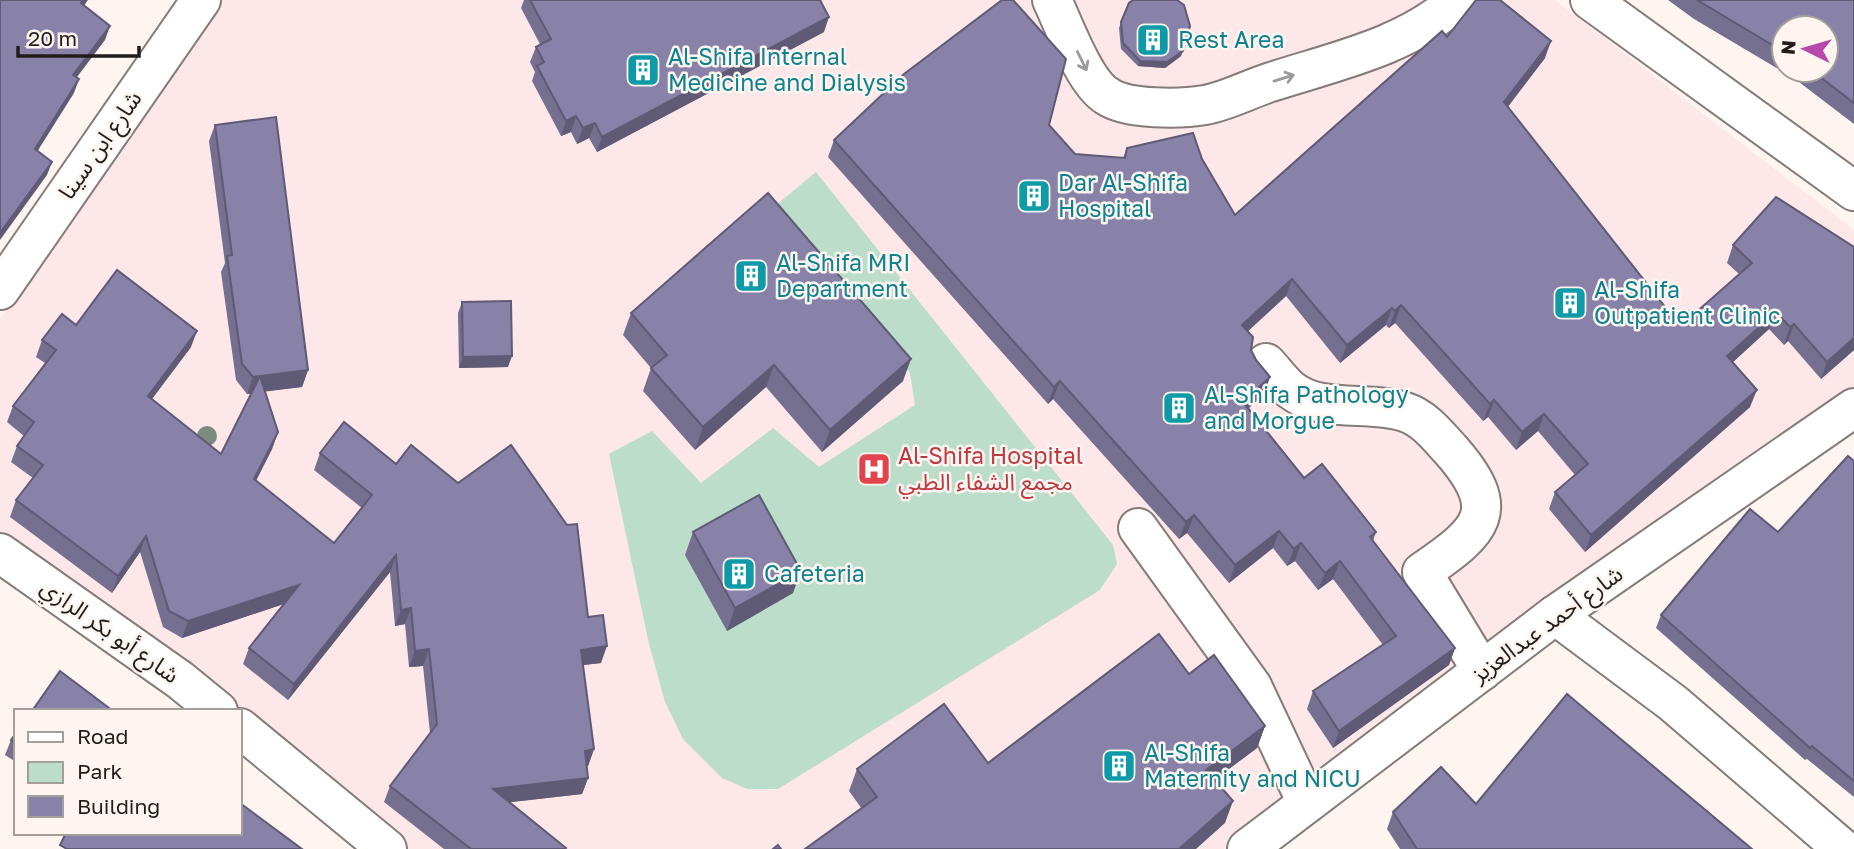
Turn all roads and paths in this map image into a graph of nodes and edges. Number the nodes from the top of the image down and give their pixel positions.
1 (201, 0) edge
2 (1052, 0) edge
3 (1458, 0) edge
4 (1590, 0) edge
5 (1854, 191) edge
6 (0, 290) edge
7 (1266, 363) dead end
8 (1854, 408) edge
9 (1138, 528) dead end
10 (0, 553) edge
11 (1555, 615) junction
12 (1482, 671) junction
13 (216, 709) edge
14 (242, 730) edge
15 (1307, 803) junction
16 (387, 849) edge
17 (1247, 849) edge
18 (1843, 849) edge

1 - 6 street, شارع ابن سينا
2 -> 3 street
4 - 5 street
7 - 12 street
8 - 11 street, شارع أحمد عبدالعزيز
9 - 15 street
10 - 13 street, شارع أبو بكر الرازي
11 - 12 street, شارع أحمد عبدالعزيز
11 - 18 street
12 - 15 street, شارع أحمد عبدالعزيز
14 - 16 street
15 - 17 street, شارع أحمد عبدالعزيز

